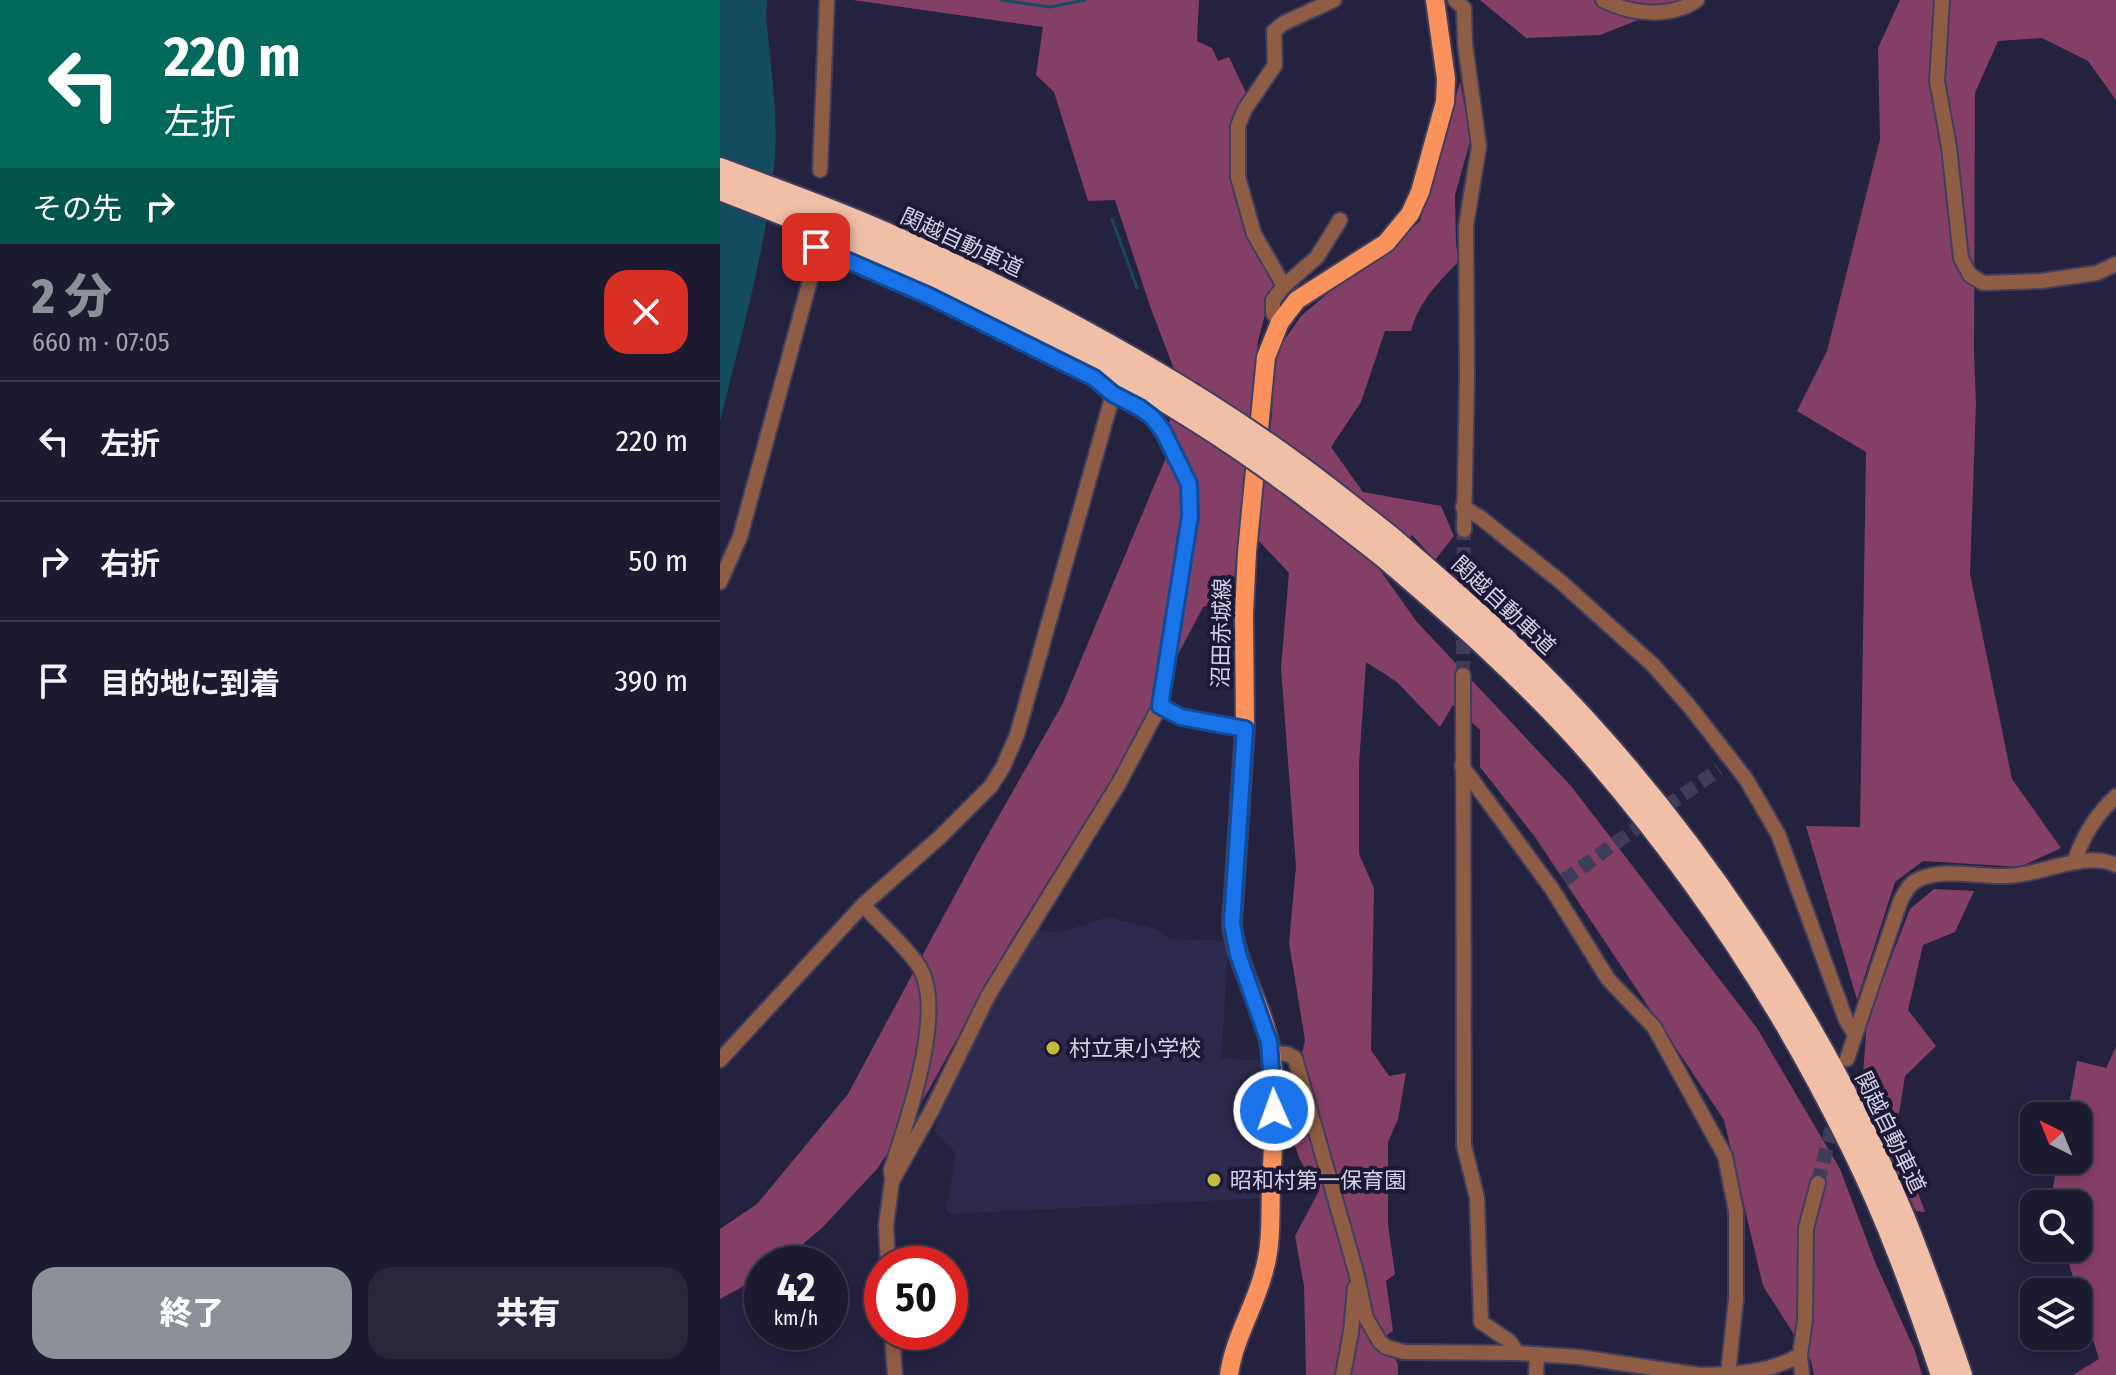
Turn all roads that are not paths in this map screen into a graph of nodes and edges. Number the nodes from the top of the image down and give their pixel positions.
1 (827, 0) edge
2 (1334, 0) edge
3 (1435, 0) edge
4 (1455, 0) edge
5 (1603, 0) edge
6 (1697, 0) edge
7 (1942, 0) edge
8 (720, 169) edge
9 (820, 170) dead end
10 (720, 189) edge
11 (1340, 220) dead end
12 (2116, 264) edge
13 (1284, 286) junction
14 (1280, 322) junction
15 (1113, 394) junction
16 (1463, 507) junction
17 (1464, 530) tunnel mouth
18 (1386, 545) junction
19 (720, 582) edge
20 (1463, 675) tunnel mouth
21 (1160, 706) junction
22 (1245, 729) junction
23 (1730, 758) junction
24 (1462, 766) junction
25 (1719, 769) tunnel mouth
26 (2116, 796) edge
27 (2078, 862) junction
28 (2116, 865) edge
29 (863, 905) junction
30 (1855, 1035) junction
31 (1271, 1053) junction
32 (1847, 1059) dead end
33 (720, 1060) edge
34 (892, 1181) junction
35 (1818, 1183) tunnel mouth
36 (887, 1246) edge
37 (1356, 1272) junction
38 (893, 1350) edge
39 (1518, 1353) junction
40 (1537, 1354) junction
41 (1800, 1355) junction
42 (1728, 1374) edge
43 (895, 1375) edge
44 (1229, 1375) edge
45 (1343, 1375) edge
46 (1536, 1375) edge
47 (1700, 1375) edge
48 (1802, 1375) edge
49 (1942, 1375) edge
50 (1961, 1375) edge

1 - 9 street
2 - 13 street
3 - 14 main road, 沼田赤城線
4 - 16 street
5 - 6 street
7 - 12 street
8 - 18 highway, 関越自動車道, bridge
10 - 18 highway, 関越自動車道, bridge
11 - 13 street
13 - 14 street
14 - 22 main road, 沼田赤城線
15 - 19 street
15 - 21 street
15 - 29 street
16 - 17 street
16 - 23 street
18 - 49 highway, 関越自動車道
18 - 50 highway, 関越自動車道
20 - 24 street
21 - 22 street
21 - 34 street
22 - 31 main road, 沼田赤城線
23 - 25 street
23 - 30 street
24 - 39 street
24 - 42 street
26 - 27 street
27 - 28 street
27 - 30 street
29 - 33 street
29 - 34 street
30 - 32 street
31 - 37 street
31 - 44 main road, 沼田赤城線
34 - 36 street
35 - 41 street
37 - 39 street
37 - 45 street
38 - 43 street
39 - 40 street
40 - 46 street
40 - 47 street
41 - 42 street
41 - 48 street
42 - 47 street

